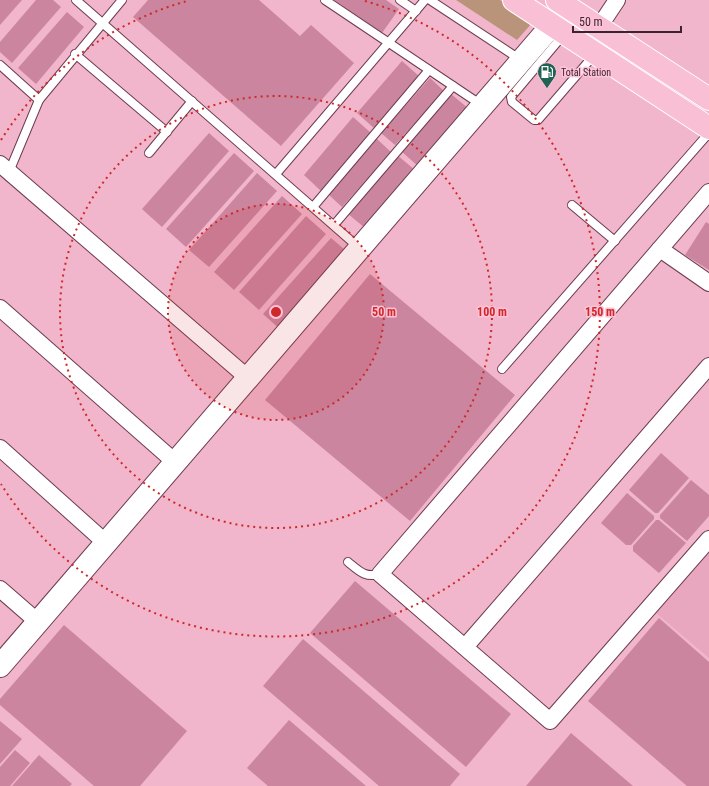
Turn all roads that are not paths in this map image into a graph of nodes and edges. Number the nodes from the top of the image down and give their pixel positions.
1 (76, 0) edge
2 (122, 0) edge
3 (325, 0) edge
4 (400, 0) edge
5 (425, 0) edge
6 (430, 0) edge
7 (514, 0) edge
8 (557, 0) edge
9 (617, 0) edge
10 (416, 10) junction
11 (102, 23) junction
12 (599, 27) junction
13 (558, 29) junction
14 (389, 43) junction
15 (75, 54) junction
16 (596, 54) junction
17 (521, 60) junction
18 (0, 64) edge
19 (429, 70) junction
20 (453, 86) junction
21 (709, 99) edge
22 (39, 100) junction
23 (192, 102) junction
24 (477, 102) dead end
25 (709, 128) edge
26 (167, 132) junction
27 (709, 133) edge
28 (149, 153) dead end
29 (3, 173) edge
30 (276, 174) junction
31 (709, 192) edge
32 (572, 205) dead end
33 (313, 207) junction
34 (334, 225) junction
35 (615, 241) junction
36 (357, 246) dead end
37 (660, 249) junction
38 (709, 283) edge
39 (0, 308) edge
40 (709, 366) edge
41 (502, 369) dead end
42 (248, 378) junction
43 (0, 448) edge
44 (175, 462) junction
45 (709, 539) edge
46 (106, 543) junction
47 (348, 562) dead end
48 (380, 574) junction
49 (0, 589) edge
50 (38, 622) junction
51 (465, 647) junction
52 (0, 666) edge

1 - 11 lane
2 - 11 lane
3 - 14 lane
4 - 10 lane
5 - 10 lane
6 - 17 lane
7 - 13 main road
8 - 12 main road
9 - 12 street
10 - 14 lane
11 - 15 lane
11 - 23 lane
12 - 21 main road
13 - 16 main road
13 - 16 lane
13 - 17 street
14 - 19 lane
14 - 30 lane
15 - 22 lane
15 - 26 lane
16 - 25 main road
17 - 42 street
18 - 22 lane
19 - 20 lane
19 - 33 lane
20 - 24 lane
20 - 34 lane
22 - 29 lane
23 - 26 lane
23 - 30 lane
26 - 28 lane
27 - 35 lane
29 - 42 street
30 - 33 lane
31 - 37 street
32 - 35 lane
33 - 34 lane
34 - 36 lane
35 - 41 lane
37 - 38 street
37 - 48 street
39 - 44 street
40 - 51 street
42 - 44 street
43 - 46 street
44 - 46 street
45 - 51 street
46 - 50 street
47 - 48 lane
48 - 51 street
49 - 50 street
50 - 52 street

